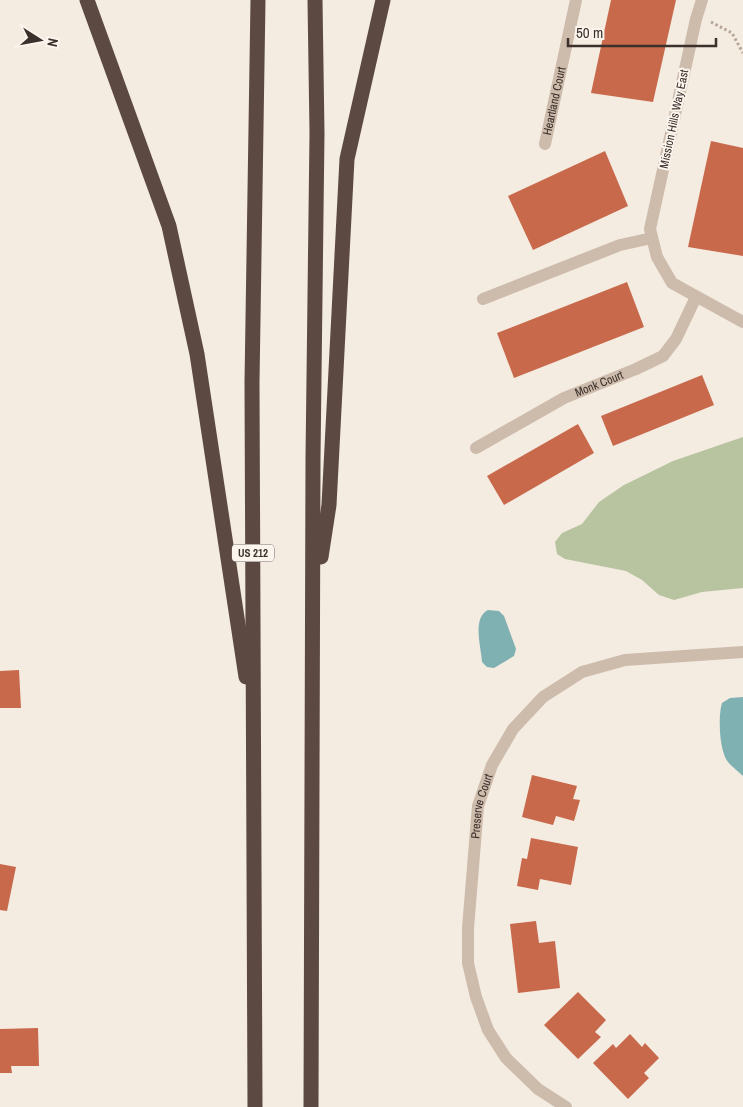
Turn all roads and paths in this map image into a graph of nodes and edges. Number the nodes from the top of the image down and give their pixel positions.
1 (88, 0) edge
2 (258, 0) edge
3 (315, 0) edge
4 (383, 0) edge
5 (576, 0) edge
6 (702, 0) edge
7 (696, 19) junction
8 (743, 53) edge
9 (545, 144) dead end
10 (652, 238) junction
11 (696, 297) junction
12 (483, 299) dead end
13 (743, 322) edge
14 (476, 448) dead end
15 (313, 603) junction
16 (743, 652) edge
17 (254, 730) junction
18 (255, 1107) edge
19 (311, 1107) edge
20 (566, 1107) edge

1 - 17 highway
2 - 17 highway, US 212
3 - 15 highway
4 - 15 highway
5 - 9 street, Heartland Court
6 - 7 street, Mission Hills Way East
7 - 8 path
7 - 10 street, Mission Hills Way East
10 - 11 street, Mission Hills Way East
10 - 12 street
11 - 13 street, Mission Hills Way East
11 - 14 street, Monk Court
15 - 19 highway
16 - 20 street, Preserve Court
17 - 18 highway, US 212

